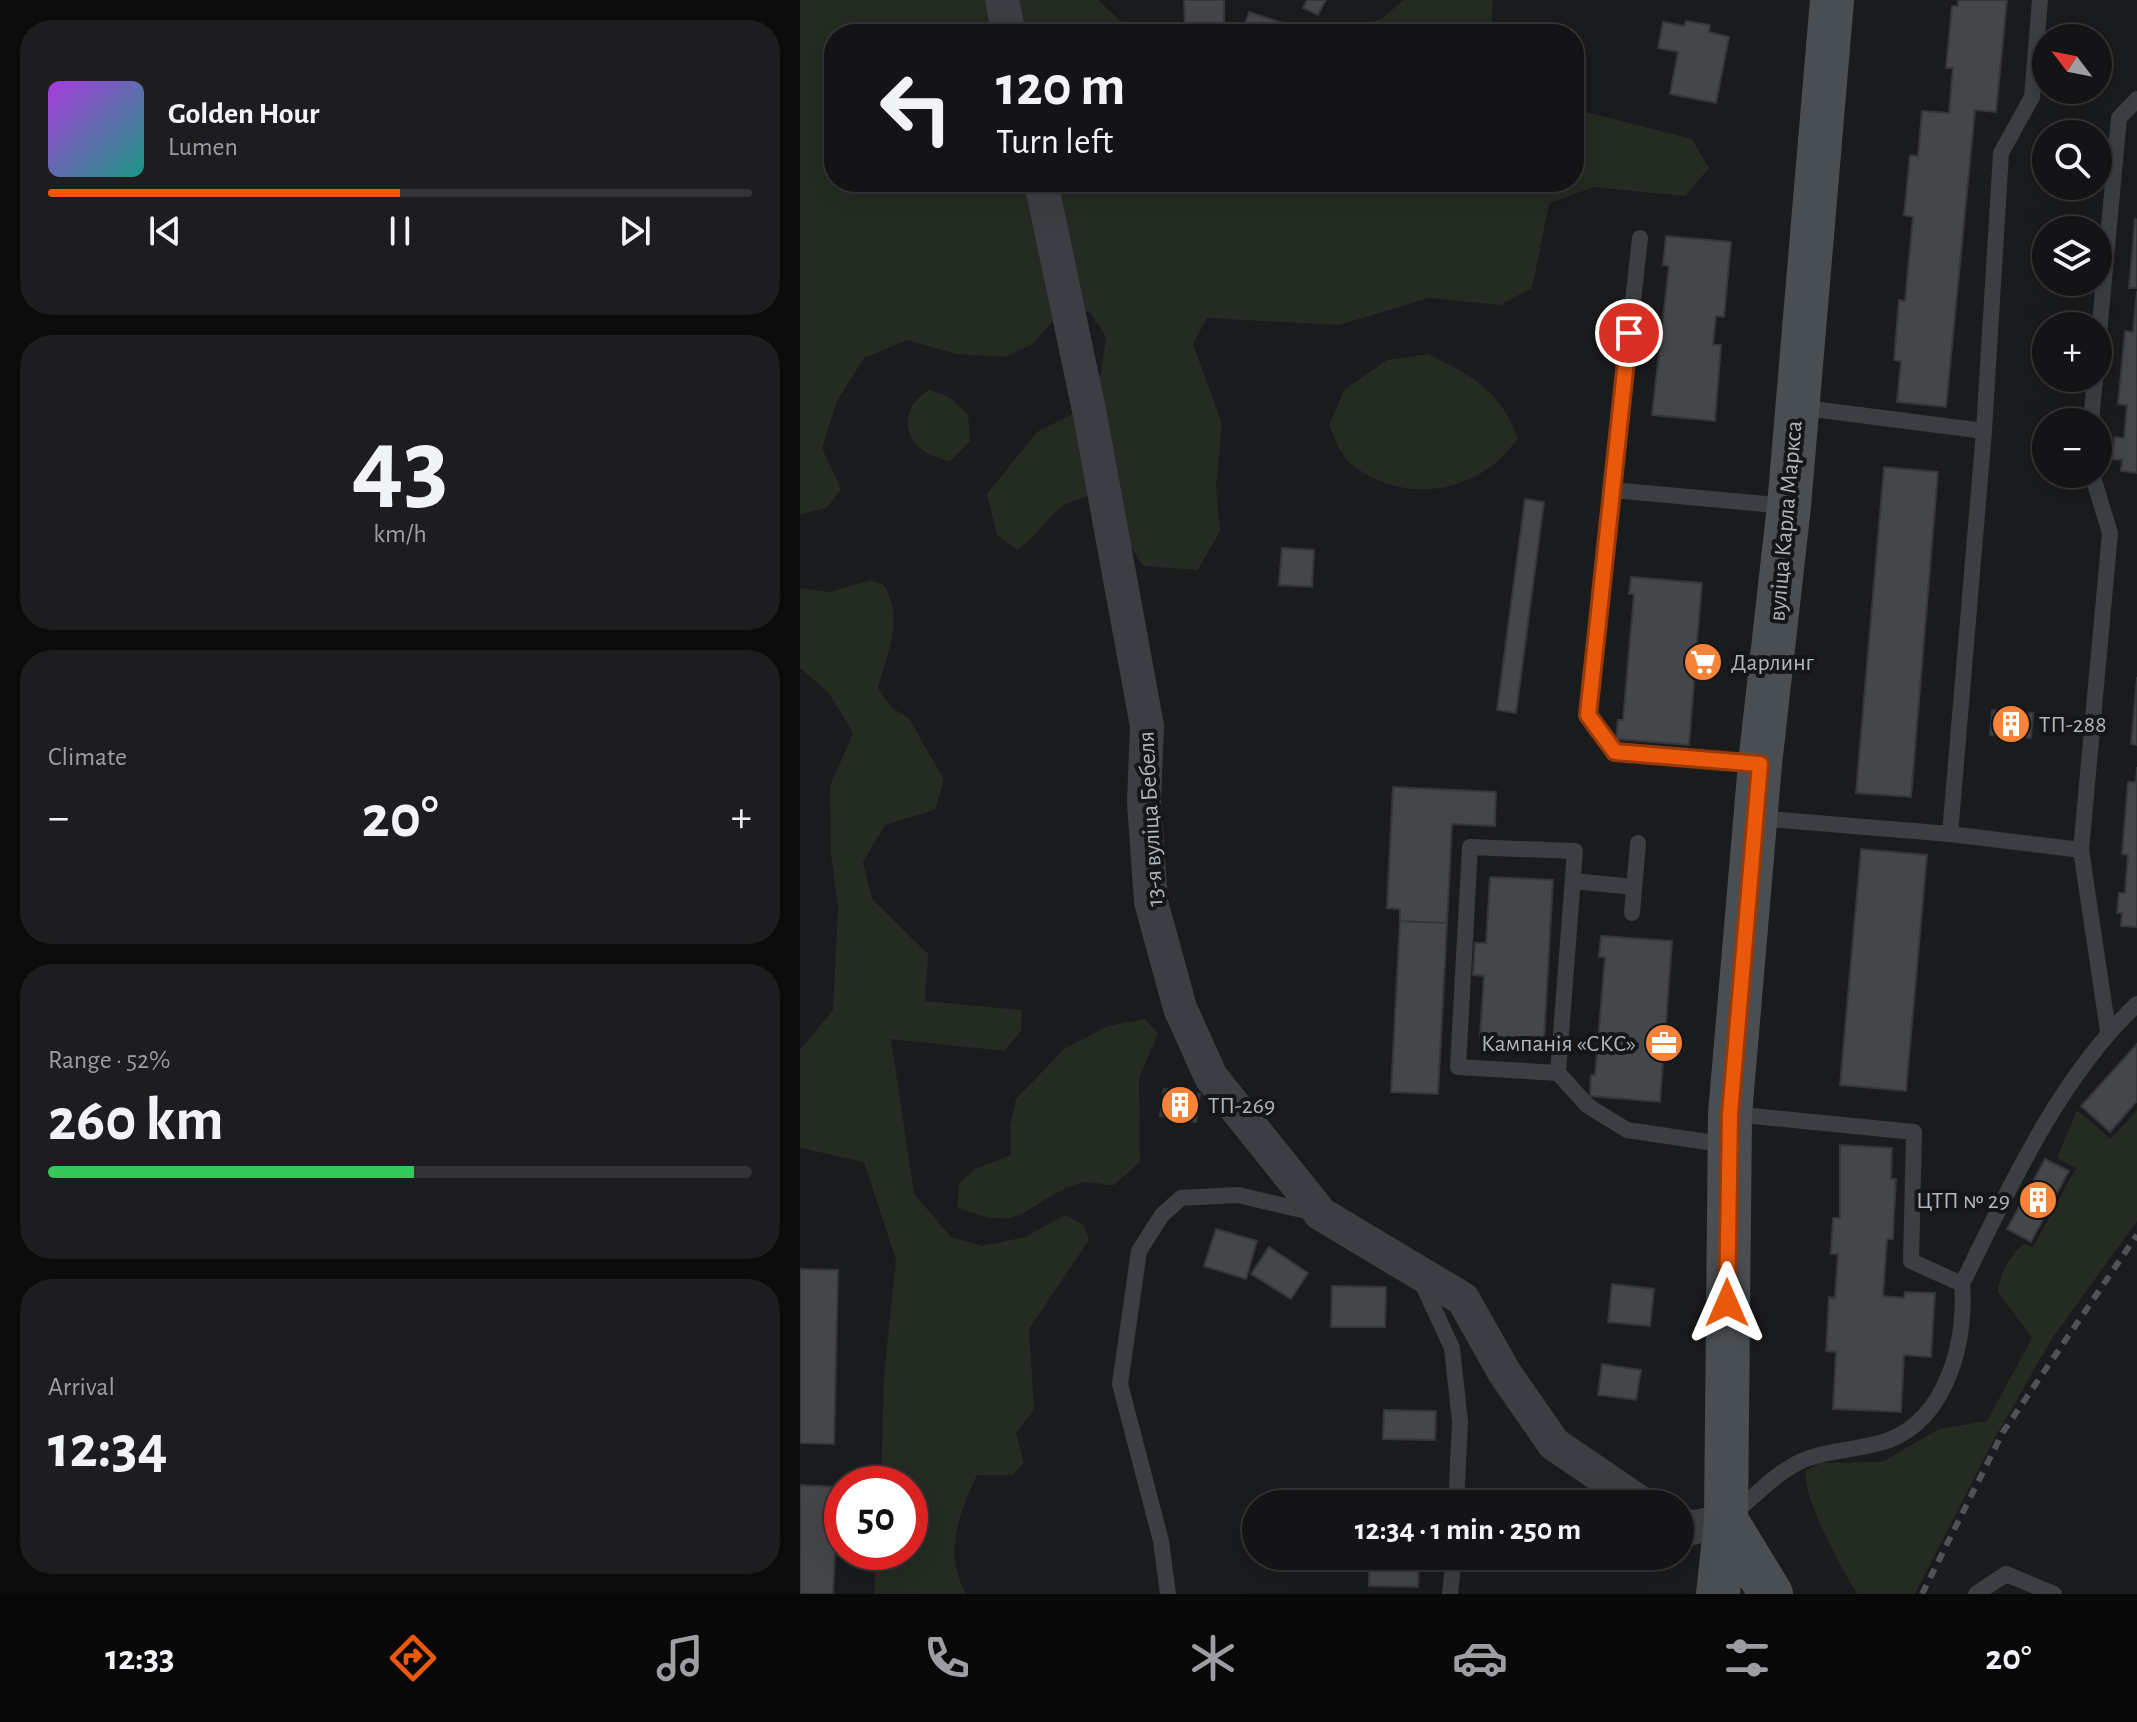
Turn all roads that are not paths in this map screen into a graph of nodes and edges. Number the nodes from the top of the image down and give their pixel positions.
1 (1002, 0) edge
2 (1832, 0) edge
3 (2040, 0) edge
4 (1007, 24) edge
5 (2137, 99) edge
6 (2119, 118) junction
7 (2137, 119) edge
8 (1043, 192) edge
9 (1640, 238) dead end
10 (2101, 312) edge
11 (1796, 407) junction
12 (1984, 431) junction
13 (2096, 488) edge
14 (1612, 490) junction
15 (1789, 506) junction
16 (1760, 764) junction
17 (1756, 818) junction
18 (1950, 834) junction
19 (1638, 843) dead end
20 (2081, 850) junction
21 (1573, 881) junction
22 (1634, 887) junction
23 (1632, 913) dead end
24 (2137, 1004) edge
25 (2108, 1031) junction
26 (1558, 1073) junction
27 (1729, 1129) junction
28 (1321, 1214) junction
29 (1419, 1274) junction
30 (1962, 1284) junction
31 (1457, 1490) edge
32 (1621, 1490) edge
33 (1726, 1520) junction
34 (1694, 1528) edge
35 (1453, 1570) edge
36 (1168, 1594) edge
37 (1450, 1594) edge
38 (1718, 1594) edge
39 (1771, 1594) edge
40 (1976, 1594) edge
41 (2054, 1594) edge

1 - 4 street
2 - 11 main road, вуліца Карла Маркса
3 - 12 lane
5 - 6 lane
6 - 7 lane
6 - 10 lane
8 - 28 street, 13-я вуліца Бебеля
9 - 14 lane
11 - 12 lane
11 - 15 main road, вуліца Карла Маркса
12 - 18 lane
13 - 20 lane
14 - 15 lane
14 - 16 lane
15 - 16 main road, вуліца Карла Маркса
16 - 17 main road, вуліца Карла Маркса
17 - 18 lane
17 - 27 main road, вуліца Карла Маркса
18 - 20 lane
19 - 22 lane
20 - 25 lane
21 - 22 lane
21 - 26 lane
21 - 26 lane
22 - 23 lane
24 - 25 lane
25 - 30 lane
26 - 27 lane
27 - 30 lane
27 - 33 main road, вуліца Карла Маркса
28 - 29 street, 13-я вуліца Бебеля
28 - 36 lane
29 - 31 lane
29 - 32 street, 13-я вуліца Бебеля
30 - 33 lane
33 - 34 street
33 - 38 main road, вуліца Карла Маркса
33 - 39 main road
35 - 37 lane
40 - 41 lane

